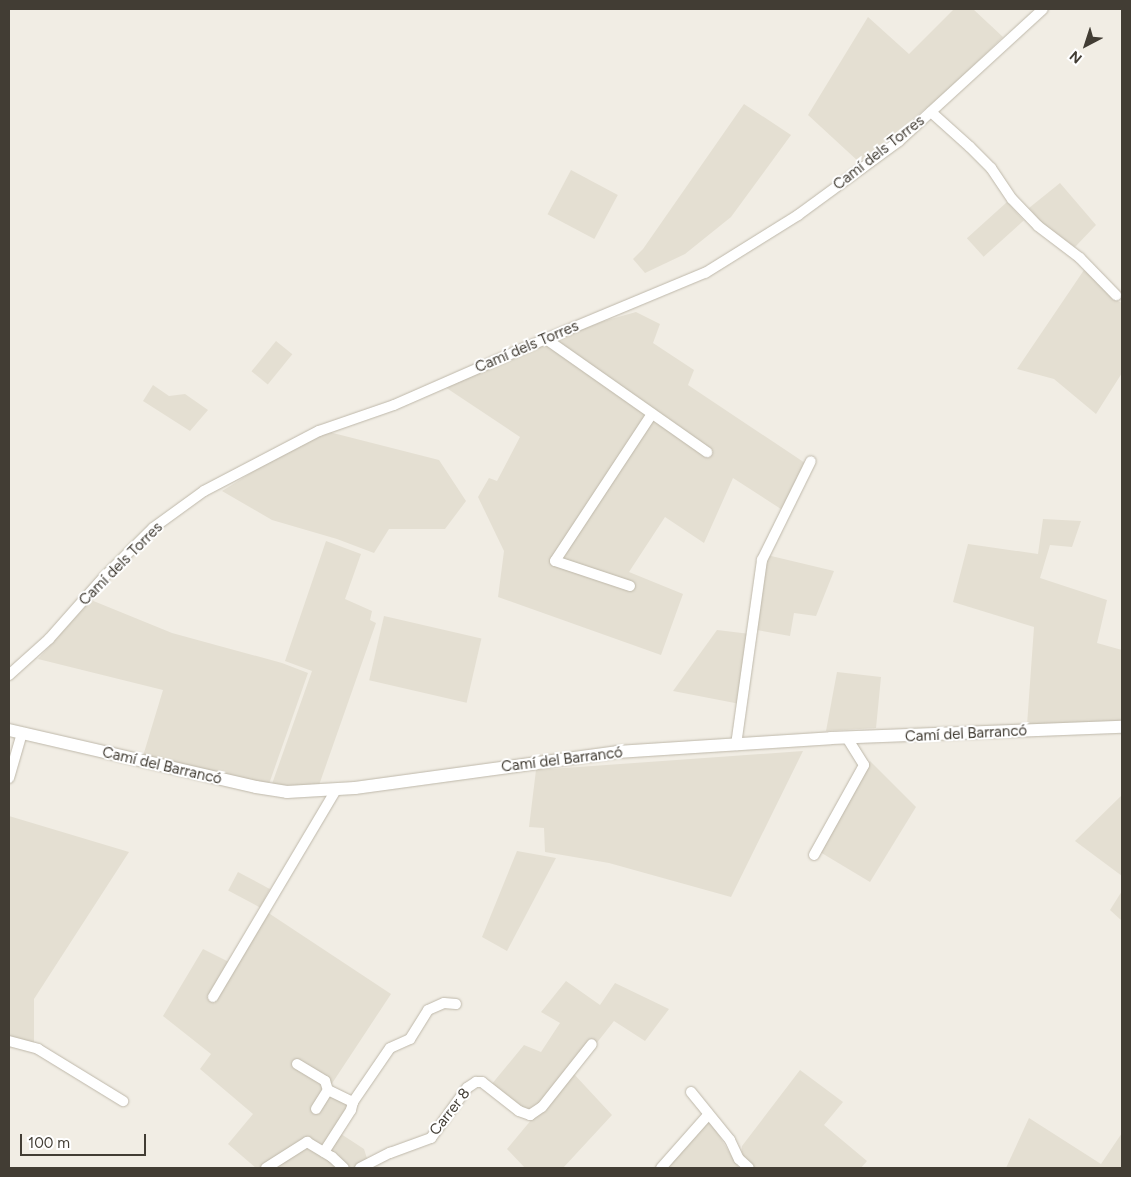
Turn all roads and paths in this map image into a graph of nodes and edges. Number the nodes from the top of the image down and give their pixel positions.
1 (1043, 9) edge
2 (931, 112) junction
3 (1116, 295) dead end
4 (546, 339) junction
5 (652, 414) junction
6 (707, 452) dead end
7 (811, 462) dead end
8 (630, 586) dead end
9 (9, 675) edge
10 (1122, 727) edge
11 (9, 730) edge
12 (22, 733) junction
13 (847, 738) junction
14 (736, 745) junction
15 (9, 778) edge
16 (336, 790) junction
17 (814, 855) dead end
18 (213, 997) dead end
19 (456, 1004) dead end
20 (9, 1041) edge
21 (592, 1044) dead end
22 (297, 1064) dead end
23 (328, 1090) junction
24 (690, 1092) dead end
25 (122, 1101) dead end
26 (354, 1102) junction
27 (316, 1109) dead end
28 (708, 1115) junction
29 (324, 1152) junction
30 (266, 1168) edge
31 (344, 1168) edge
32 (360, 1168) edge
33 (661, 1168) edge
34 (749, 1168) edge

1 - 2 street, Camí dels Torres
2 - 3 street
2 - 4 street, Camí dels Torres
4 - 5 street
4 - 9 street, Camí dels Torres
5 - 6 street
5 - 8 street
7 - 14 street
10 - 13 street, Camí del Barrancó
11 - 12 street, Camí del Barrancó
12 - 15 street
12 - 16 street, Camí del Barrancó
13 - 14 street, Camí del Barrancó
13 - 17 street
14 - 16 street, Camí del Barrancó
16 - 18 street
19 - 26 street
20 - 25 street
21 - 32 street, Carrer 8
22 - 23 street
23 - 26 street
23 - 27 street
24 - 28 street
26 - 29 street
28 - 33 street
28 - 34 street
29 - 30 street
29 - 31 street

